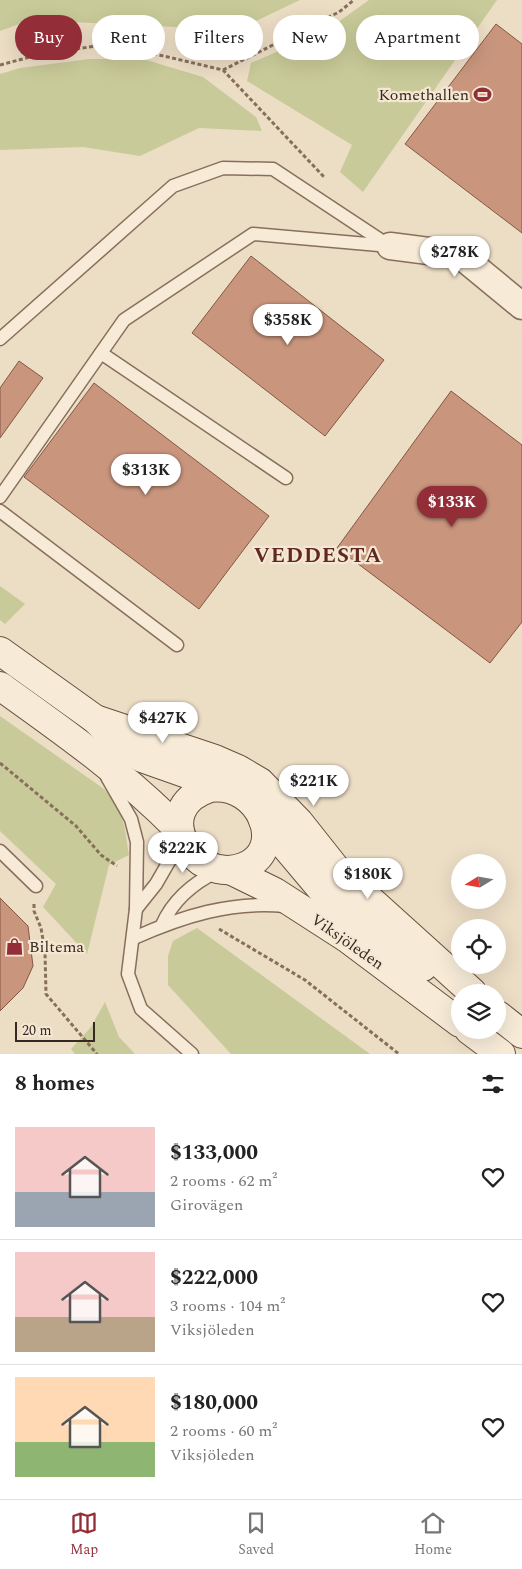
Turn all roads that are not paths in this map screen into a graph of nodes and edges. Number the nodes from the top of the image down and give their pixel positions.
1 (390, 246) junction
2 (522, 306) edge
3 (0, 339) edge
4 (101, 353) junction
5 (286, 478) dead end
6 (0, 497) edge
7 (0, 511) edge
8 (177, 645) dead end
9 (0, 651) edge
10 (0, 686) edge
11 (95, 719) junction
12 (92, 752) junction
13 (217, 787) junction
14 (263, 820) junction
15 (180, 834) junction
16 (0, 851) edge
17 (225, 870) junction
18 (36, 886) road end
19 (300, 907) junction
20 (136, 910) junction
21 (162, 925) junction
22 (134, 938) junction
23 (451, 984) edge
24 (463, 984) edge
25 (451, 1016) edge
26 (506, 1021) edge
27 (522, 1034) edge
28 (481, 1039) edge
29 (192, 1054) edge
30 (500, 1054) edge

1 - 2 street
1 - 3 lane
1 - 4 lane
4 - 5 lane
4 - 6 lane
7 - 8 lane
9 - 11 main road
10 - 12 main road
11 - 13 main road
11 - 24 main road
12 - 15 main road
12 - 20 lane
13 - 14 main road
13 - 15 main road
14 - 17 main road
14 - 23 main road, Viksjöleden
15 - 17 main road
15 - 20 lane
16 - 18 lane
17 - 19 main road, Viksjöleden
17 - 21 lane
19 - 21 lane
19 - 25 main road, Viksjöleden
20 - 22 lane
21 - 22 lane
22 - 29 lane
26 - 27 main road
28 - 30 main road

